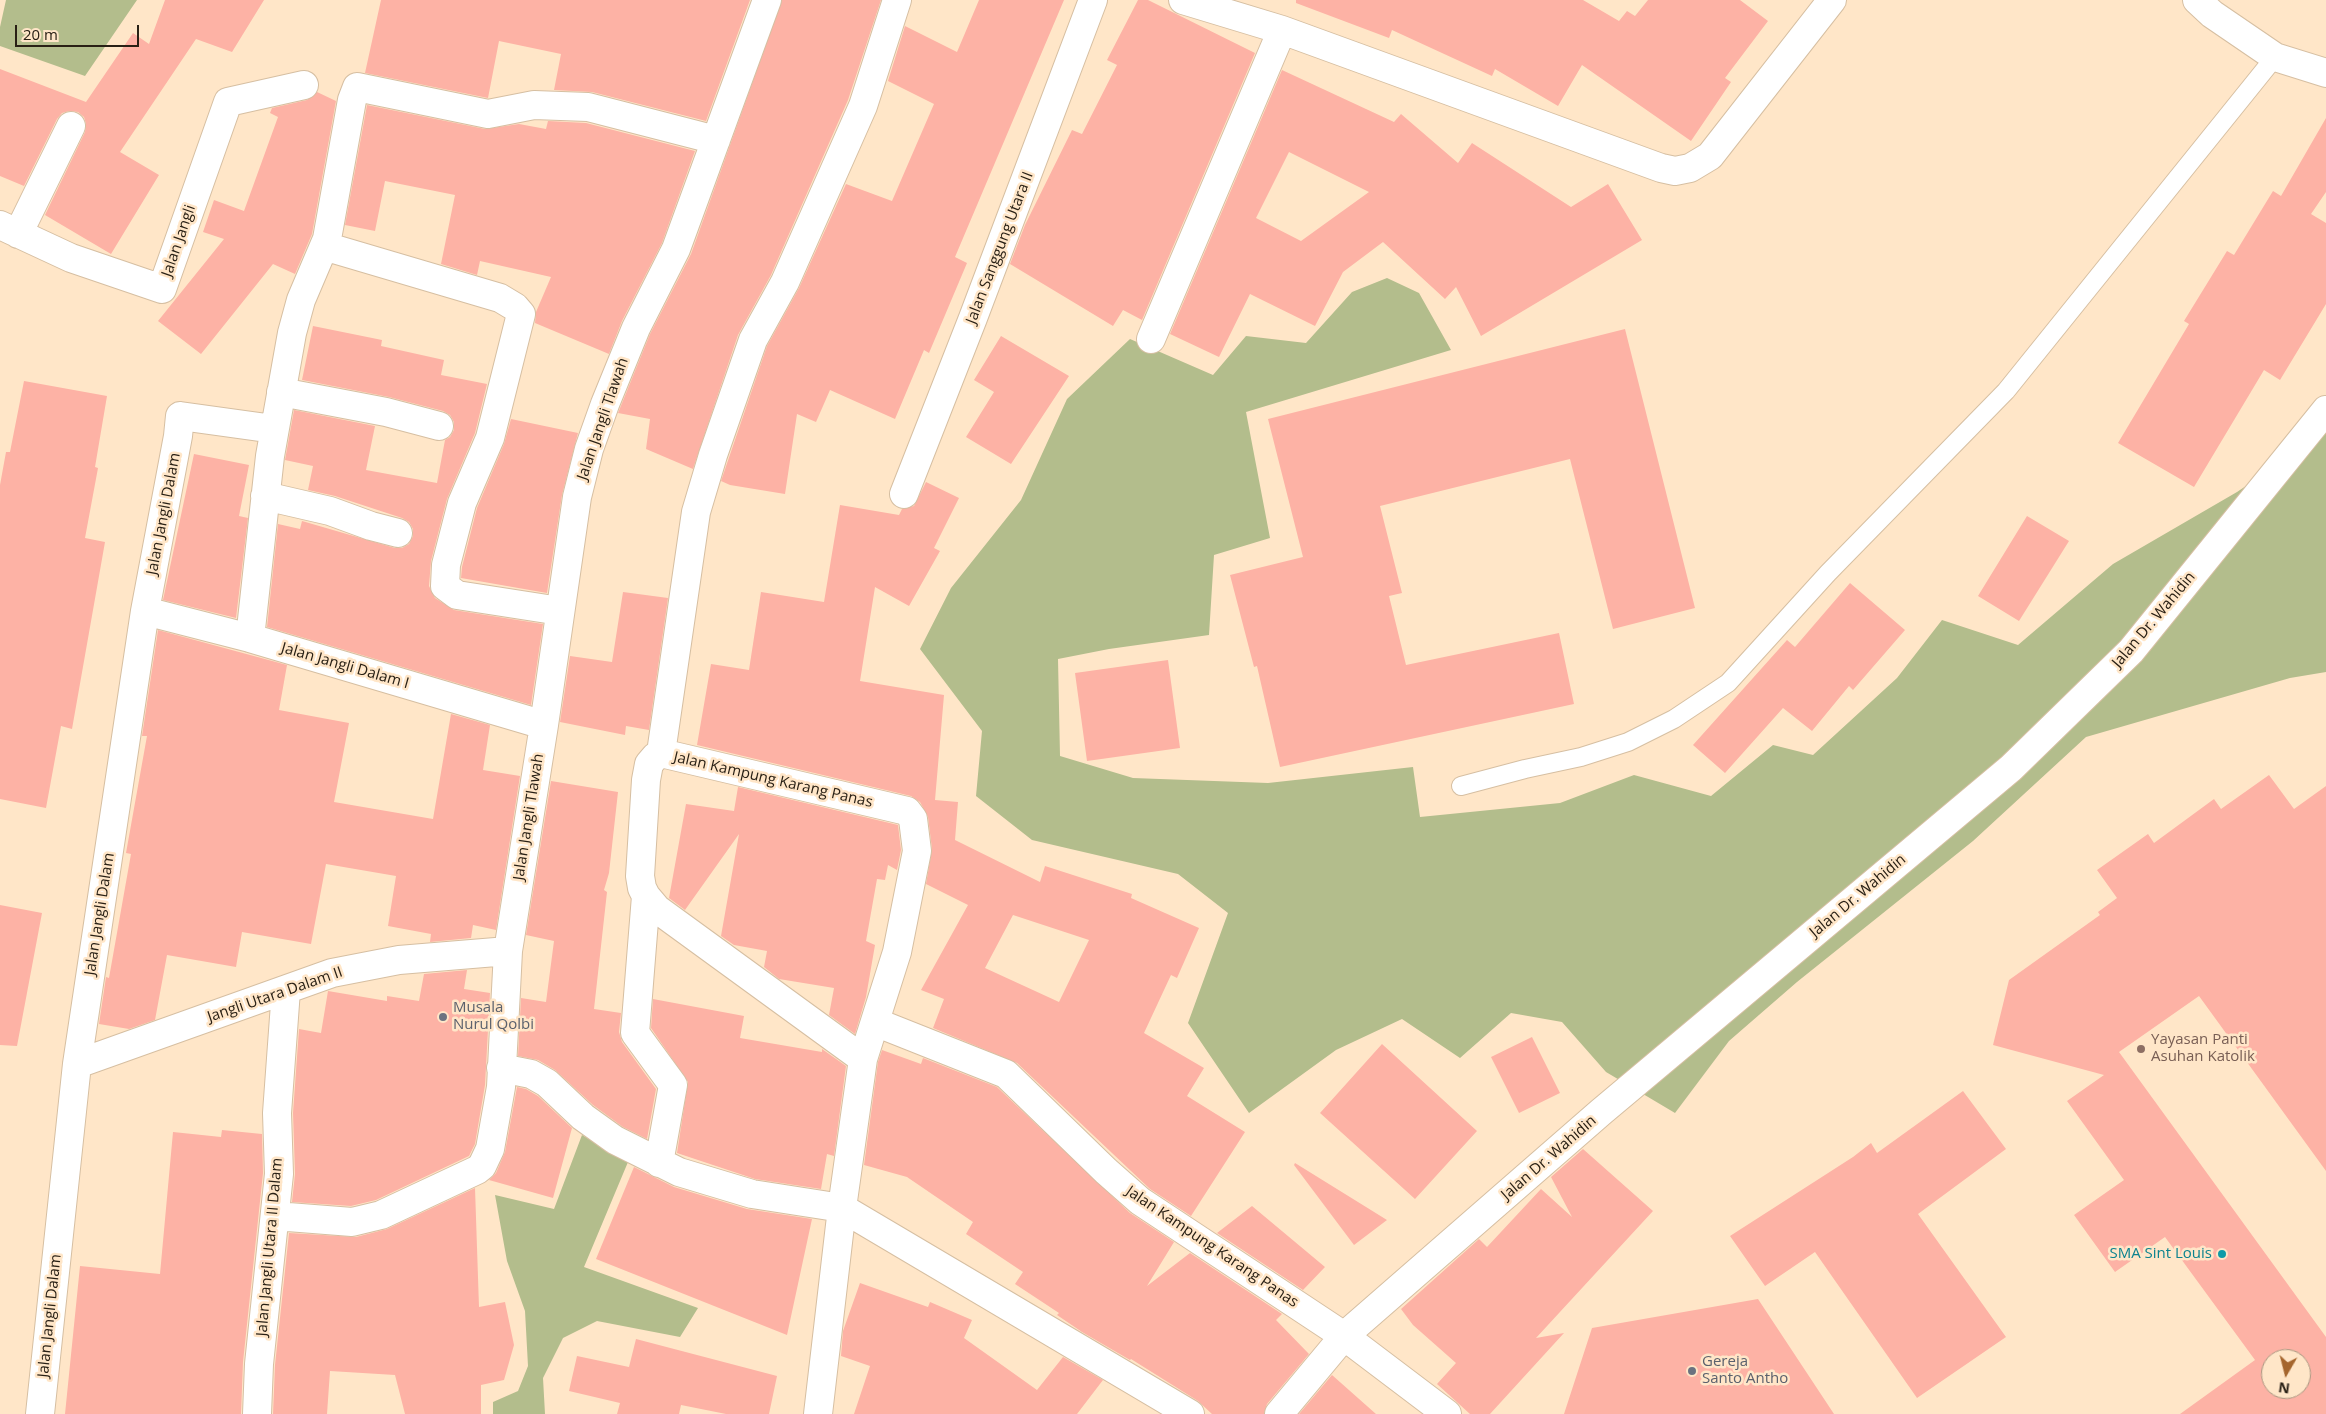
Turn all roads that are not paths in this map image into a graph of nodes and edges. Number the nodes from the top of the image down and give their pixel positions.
1 (768, 0) edge
2 (897, 0) edge
3 (1093, 0) edge
4 (1183, 0) edge
5 (1832, 0) edge
6 (2212, 5) edge
7 (1282, 30) junction
8 (2275, 57) junction
9 (2326, 73) edge
10 (304, 85) dead end
11 (71, 126) dead end
12 (716, 140) junction
13 (9, 230) edge
14 (324, 246) junction
15 (1151, 340) dead end
16 (282, 392) junction
17 (2326, 410) edge
18 (439, 426) dead end
19 (274, 429) junction
20 (904, 494) dead end
21 (265, 496) junction
22 (398, 533) dead end
23 (145, 611) junction
24 (560, 611) junction
25 (250, 638) junction
26 (544, 724) junction
27 (661, 753) junction
28 (1461, 786) dead end
29 (646, 896) junction
30 (508, 951) junction
31 (286, 990) junction
32 (875, 1022) junction
33 (863, 1059) junction
34 (78, 1064) junction
35 (501, 1068) junction
36 (659, 1163) junction
37 (842, 1208) junction
38 (275, 1216) junction
39 (1344, 1336) junction
40 (40, 1414) edge
41 (257, 1414) edge
42 (818, 1414) edge
43 (1190, 1414) edge
44 (1279, 1414) edge
45 (1448, 1414) edge

1 - 12 street, Jalan Jangli Tlawah
2 - 27 street
3 - 20 street, Jalan Sanggung Utara II
4 - 7 street
5 - 7 street
6 - 8 street
7 - 15 street
8 - 9 street
8 - 28 lane
10 - 13 street, Jalan Jangli
11 - 13 street
12 - 14 street
12 - 24 street, Jalan Jangli Tlawah
14 - 16 street
14 - 24 street
16 - 18 street
16 - 19 street
17 - 39 street, Jalan Dr. Wahidin
19 - 21 street
19 - 23 street, Jalan Jangli Dalam
21 - 22 street
21 - 25 street
23 - 25 street, Jalan Jangli Dalam I
23 - 34 street, Jalan Jangli Dalam
24 - 26 street, Jalan Jangli Tlawah
25 - 26 street, Jalan Jangli Dalam I
26 - 30 street, Jalan Jangli Tlawah
27 - 29 street, Jalan Kampung Karang Panas
27 - 32 street, Jalan Kampung Karang Panas
29 - 33 street
29 - 36 street
30 - 31 street, Jangli Utara Dalam II
30 - 35 street, Jalan Jangli Tlawah
31 - 34 street, Jangli Utara Dalam II
31 - 38 street, Jalan Jangli Utara II Dalam
32 - 33 street, Jalan Kampung Karang Panas
32 - 39 street, Jalan Kampung Karang Panas
33 - 37 street, Jalan Kampung Karang Panas
34 - 40 street, Jalan Jangli Dalam
35 - 36 street
35 - 38 street, Jalan Jangli Tlawah
36 - 37 street
37 - 42 street, Jalan Kampung Karang Panas
37 - 43 street
38 - 41 street, Jalan Jangli Utara II Dalam
39 - 44 street
39 - 45 street, Jalan Kampung Karang Panas

